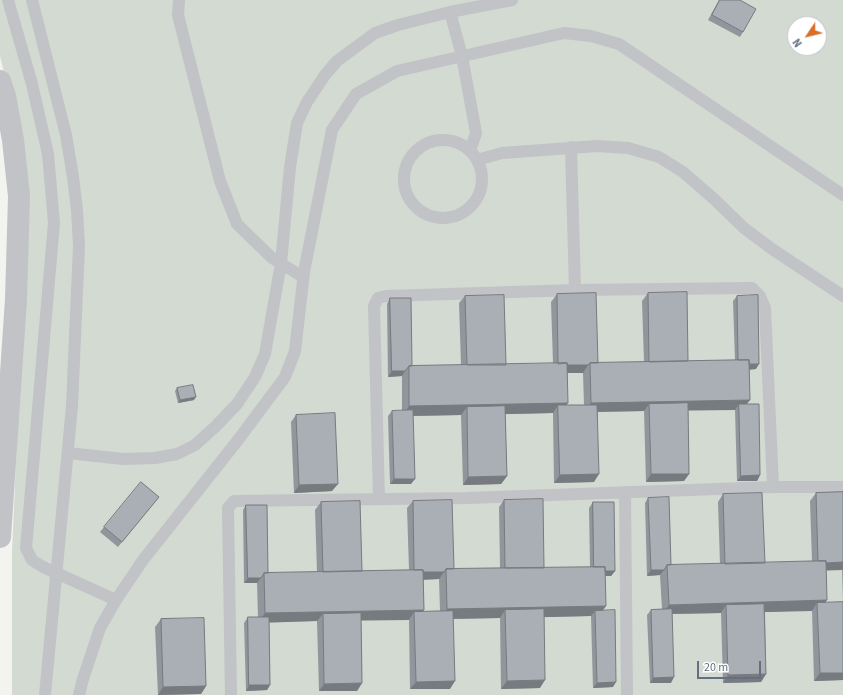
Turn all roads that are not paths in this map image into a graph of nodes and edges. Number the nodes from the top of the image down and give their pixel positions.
1 (8, 0) edge
2 (32, 0) edge
3 (179, 0) edge
4 (512, 0) edge
5 (450, 12) junction
6 (462, 56) junction
7 (0, 80) edge
8 (571, 147) junction
9 (474, 156) junction
10 (843, 195) edge
11 (281, 263) junction
12 (303, 277) junction
13 (575, 290) junction
14 (843, 296) edge
15 (68, 453) junction
16 (843, 486) edge
17 (773, 487) junction
18 (625, 492) junction
19 (379, 499) junction
20 (0, 537) edge
21 (57, 573) junction
22 (116, 600) junction
23 (45, 695) edge
24 (79, 695) edge
25 (231, 695) edge
26 (627, 695) edge

1 - 21 lane
2 - 15 lane
3 - 11 lane
4 - 5 lane
5 - 6 lane
5 - 11 lane
6 - 9 lane
6 - 10 lane
6 - 12 lane
7 - 20 street
8 - 9 lane
8 - 13 lane
8 - 14 lane
9 - 9 lane
11 - 12 lane
11 - 15 lane
12 - 22 lane
13 - 17 lane
13 - 19 lane
15 - 21 lane
16 - 17 lane
17 - 18 lane
18 - 19 lane
18 - 26 lane
19 - 25 lane
21 - 22 lane
21 - 23 lane
22 - 24 lane

